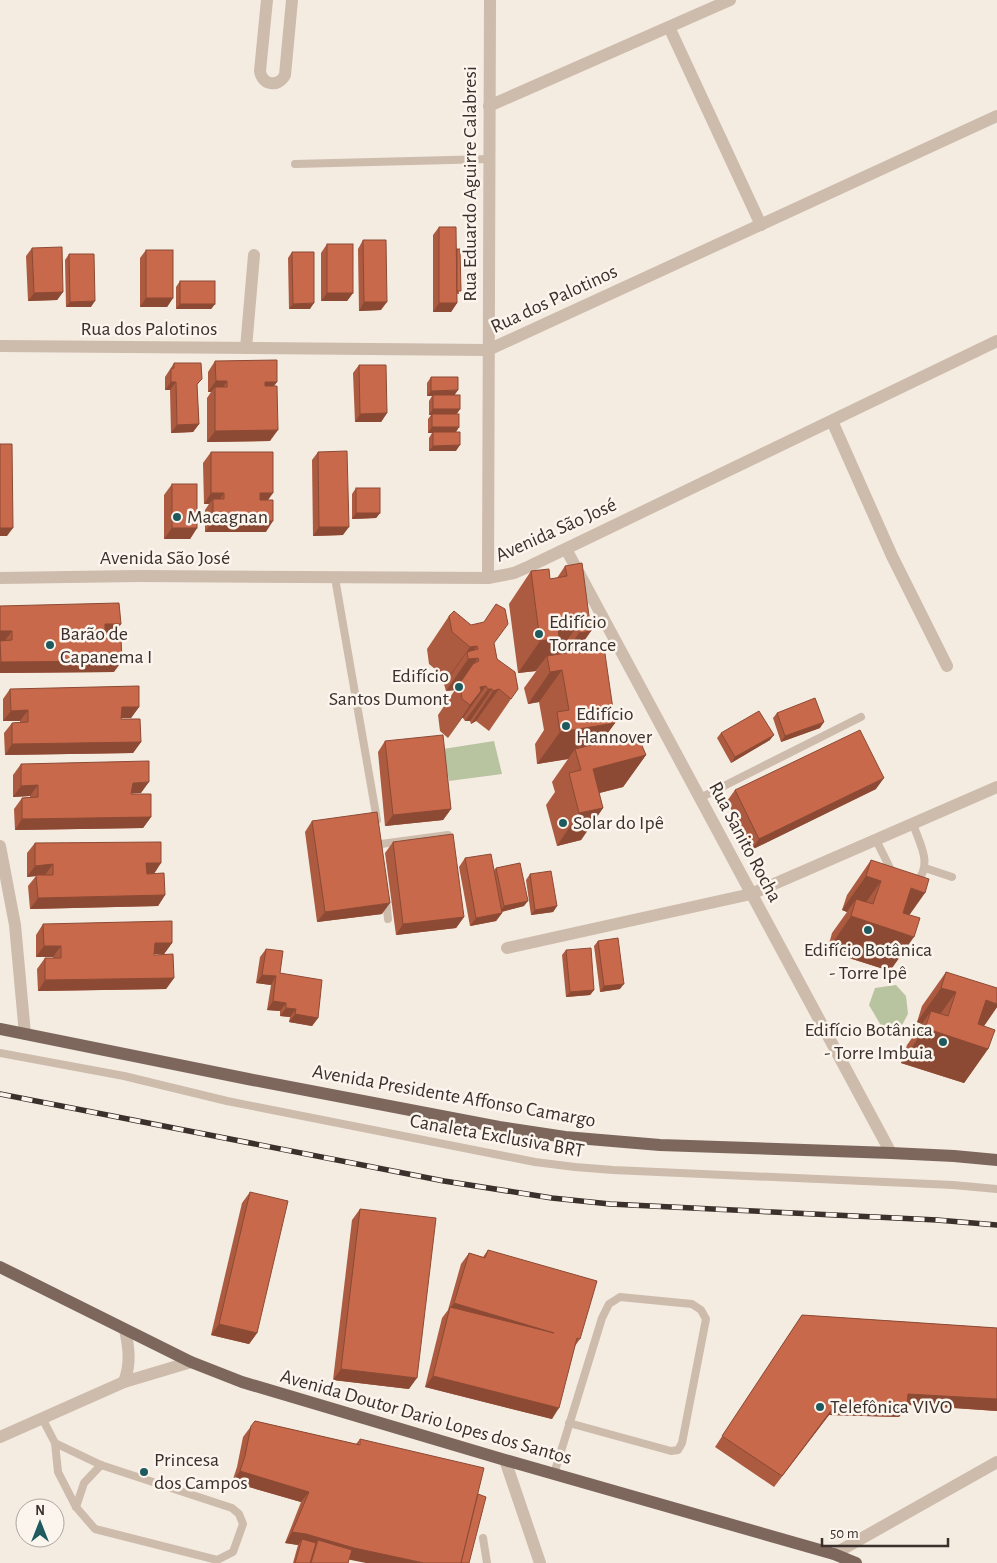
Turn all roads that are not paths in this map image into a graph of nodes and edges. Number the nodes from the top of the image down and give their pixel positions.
1 (267, 0) edge
2 (292, 0) edge
3 (490, 0) edge
4 (730, 0) edge
5 (669, 27) junction
6 (489, 106) junction
7 (997, 116) edge
8 (489, 158) junction
9 (295, 164) dead end
10 (761, 225) junction
11 (254, 255) dead end
12 (997, 341) edge
13 (0, 346) edge
14 (246, 348) junction
15 (488, 350) junction
16 (832, 420) junction
17 (566, 549) junction
18 (0, 578) edge
19 (335, 578) junction
20 (488, 578) junction
21 (947, 666) dead end
22 (862, 717) dead end
23 (997, 787) edge
24 (700, 798) junction
25 (913, 824) junction
26 (448, 835) edge
27 (379, 836) junction
28 (876, 840) junction
29 (0, 846) edge
30 (382, 853) edge
31 (925, 868) junction
32 (952, 877) dead end
33 (385, 891) edge
34 (752, 894) junction
35 (388, 919) edge
36 (506, 948) dead end
37 (0, 1029) edge
38 (25, 1034) junction
39 (0, 1053) edge
40 (890, 1153) junction
41 (997, 1160) edge
42 (997, 1189) edge
43 (0, 1267) edge
44 (125, 1330) junction
45 (191, 1362) junction
46 (124, 1382) junction
47 (42, 1418) junction
48 (570, 1423) junction
49 (0, 1437) edge
50 (55, 1442) junction
51 (505, 1460) junction
52 (997, 1462) edge
53 (101, 1465) junction
54 (554, 1474) junction
55 (76, 1507) junction
56 (482, 1538) dead end
57 (834, 1554) junction
58 (487, 1563) edge
59 (540, 1563) edge
60 (856, 1563) edge

1 - 2 street
3 - 6 street, Rua Eduardo Aguirre Calabresi
4 - 5 street
5 - 6 street
5 - 10 street
6 - 8 street, Rua Eduardo Aguirre Calabresi
7 - 10 street, Rua dos Palotinos
8 - 9 lane
8 - 15 street, Rua Eduardo Aguirre Calabresi
10 - 15 street, Rua dos Palotinos
11 - 14 street
12 - 16 street, Avenida São José
13 - 14 street, Rua dos Palotinos
14 - 15 street, Rua dos Palotinos
15 - 20 street, Rua Eduardo Aguirre Calabresi
16 - 17 street, Avenida São José
16 - 21 street
17 - 20 street, Avenida São José
17 - 24 street, Rua Sanito Rocha
18 - 19 street, Avenida São José
19 - 20 street, Avenida São José
19 - 27 lane
22 - 24 lane
23 - 25 street
24 - 34 street, Rua Sanito Rocha
25 - 28 street
25 - 31 lane
26 - 27 lane
27 - 30 lane
28 - 31 lane
28 - 34 street
29 - 38 street
31 - 32 lane
33 - 35 lane
34 - 36 street
34 - 40 street, Rua Sanito Rocha
37 - 38 main road, Avenida Presidente Affonso Camargo
38 - 40 main road, Avenida Presidente Affonso Camargo
39 - 42 lane, Canaleta Exclusiva BRT
40 - 41 main road, Avenida Presidente Affonso Camargo
43 - 44 main road, Avenida Doutor Dario Lopes dos Santos
44 - 45 main road, Avenida Doutor Dario Lopes dos Santos
44 - 46 street
45 - 46 street
45 - 51 main road, Avenida Doutor Dario Lopes dos Santos
46 - 47 street
47 - 49 street
47 - 50 lane
48 - 48 lane
48 - 54 lane
50 - 53 lane
50 - 55 lane
51 - 54 main road, Avenida Doutor Dario Lopes dos Santos
51 - 59 street
52 - 57 street
53 - 55 lane
53 - 55 lane
54 - 57 main road, Avenida Doutor Dario Lopes dos Santos
56 - 58 lane
57 - 60 main road, Avenida Doutor Dario Lopes dos Santos

